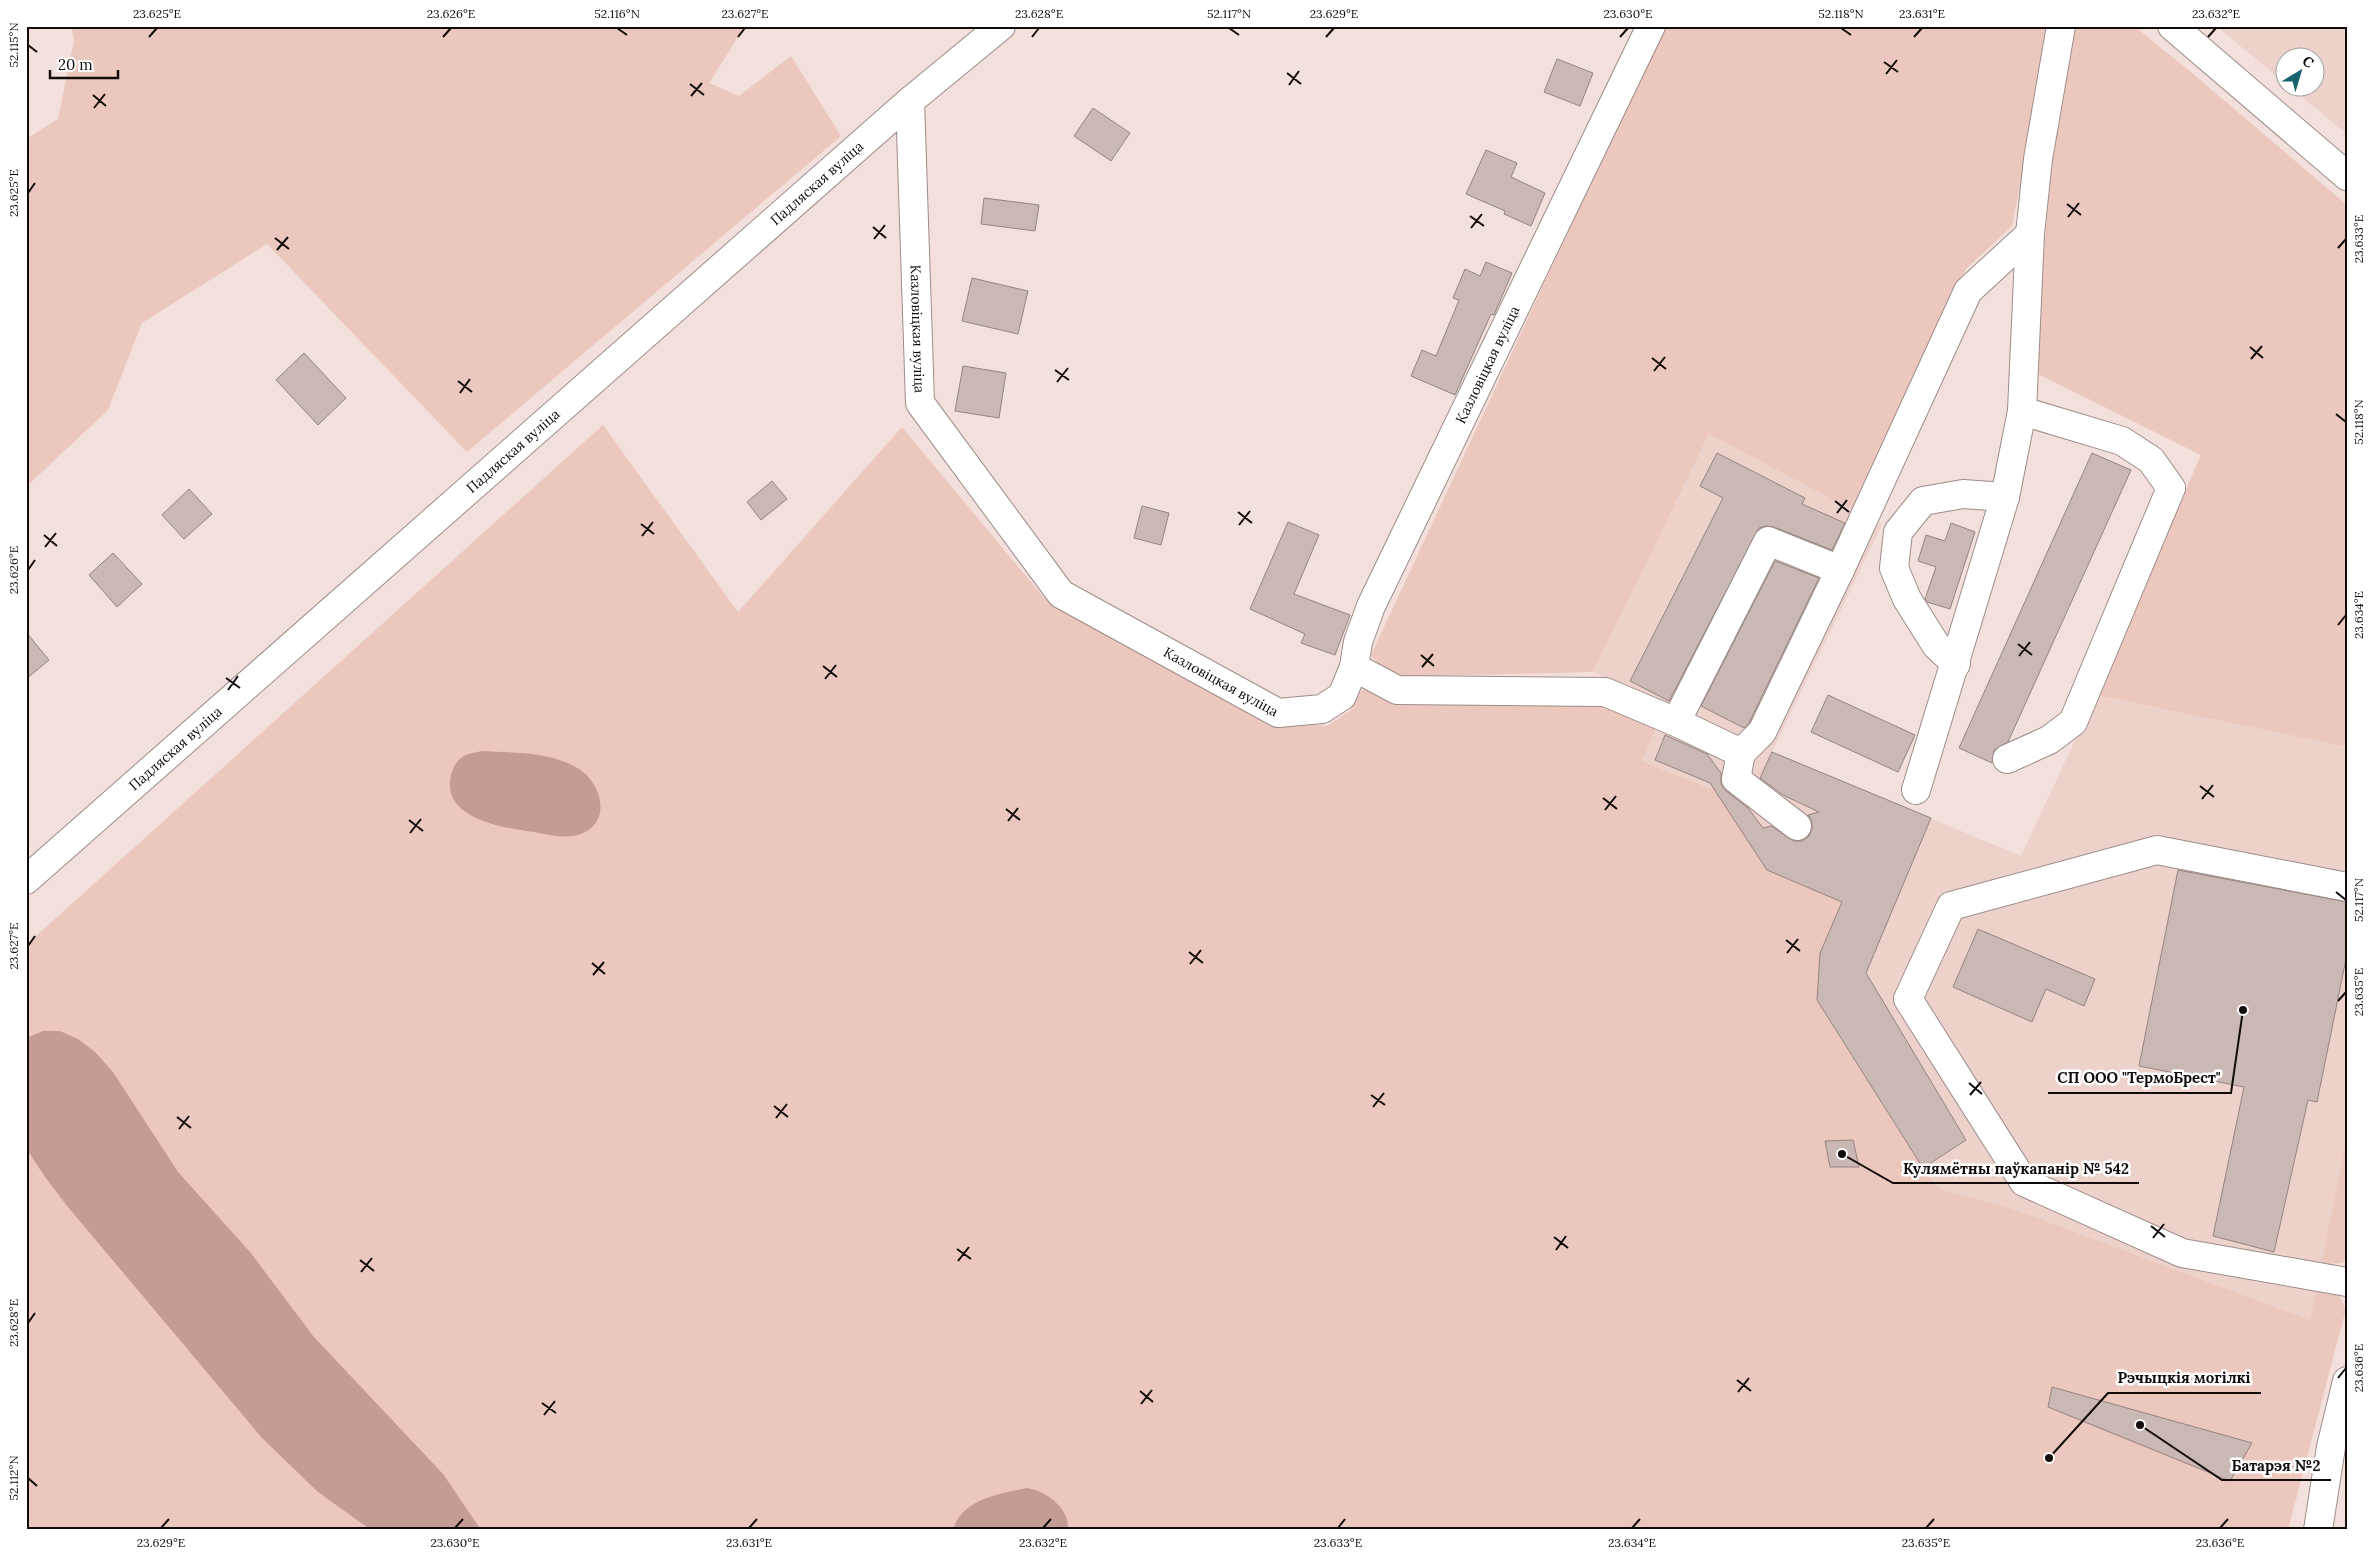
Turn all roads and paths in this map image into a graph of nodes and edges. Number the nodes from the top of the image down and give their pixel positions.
1 (1001, 26) edge
2 (1651, 26) edge
3 (2061, 26) edge
4 (2172, 26) edge
5 (910, 101) junction
6 (2347, 176) edge
7 (2030, 234) junction
8 (2022, 411) junction
9 (2005, 497) junction
10 (1840, 570) junction
11 (1956, 664) junction
12 (1354, 667) junction
13 (1676, 722) junction
14 (1741, 753) junction
15 (2008, 758) dead end
16 (1916, 790) dead end
17 (1797, 826) dead end
18 (26, 880) edge
19 (2347, 887) edge
20 (2347, 1282) edge
21 (2347, 1381) edge
22 (2318, 1530) edge

1 - 5 street, Падляская вуліца
2 - 12 street, Казловіцкая вуліца
3 - 7 street
4 - 6 street
5 - 12 street, Казловіцкая вуліца
5 - 18 street, Падляская вуліца
7 - 8 street
7 - 10 street
8 - 9 street
8 - 15 street
9 - 11 street
9 - 11 street
10 - 13 street
10 - 14 street
11 - 16 street
12 - 13 street
13 - 14 street
14 - 17 street
19 - 20 street
21 - 22 street

